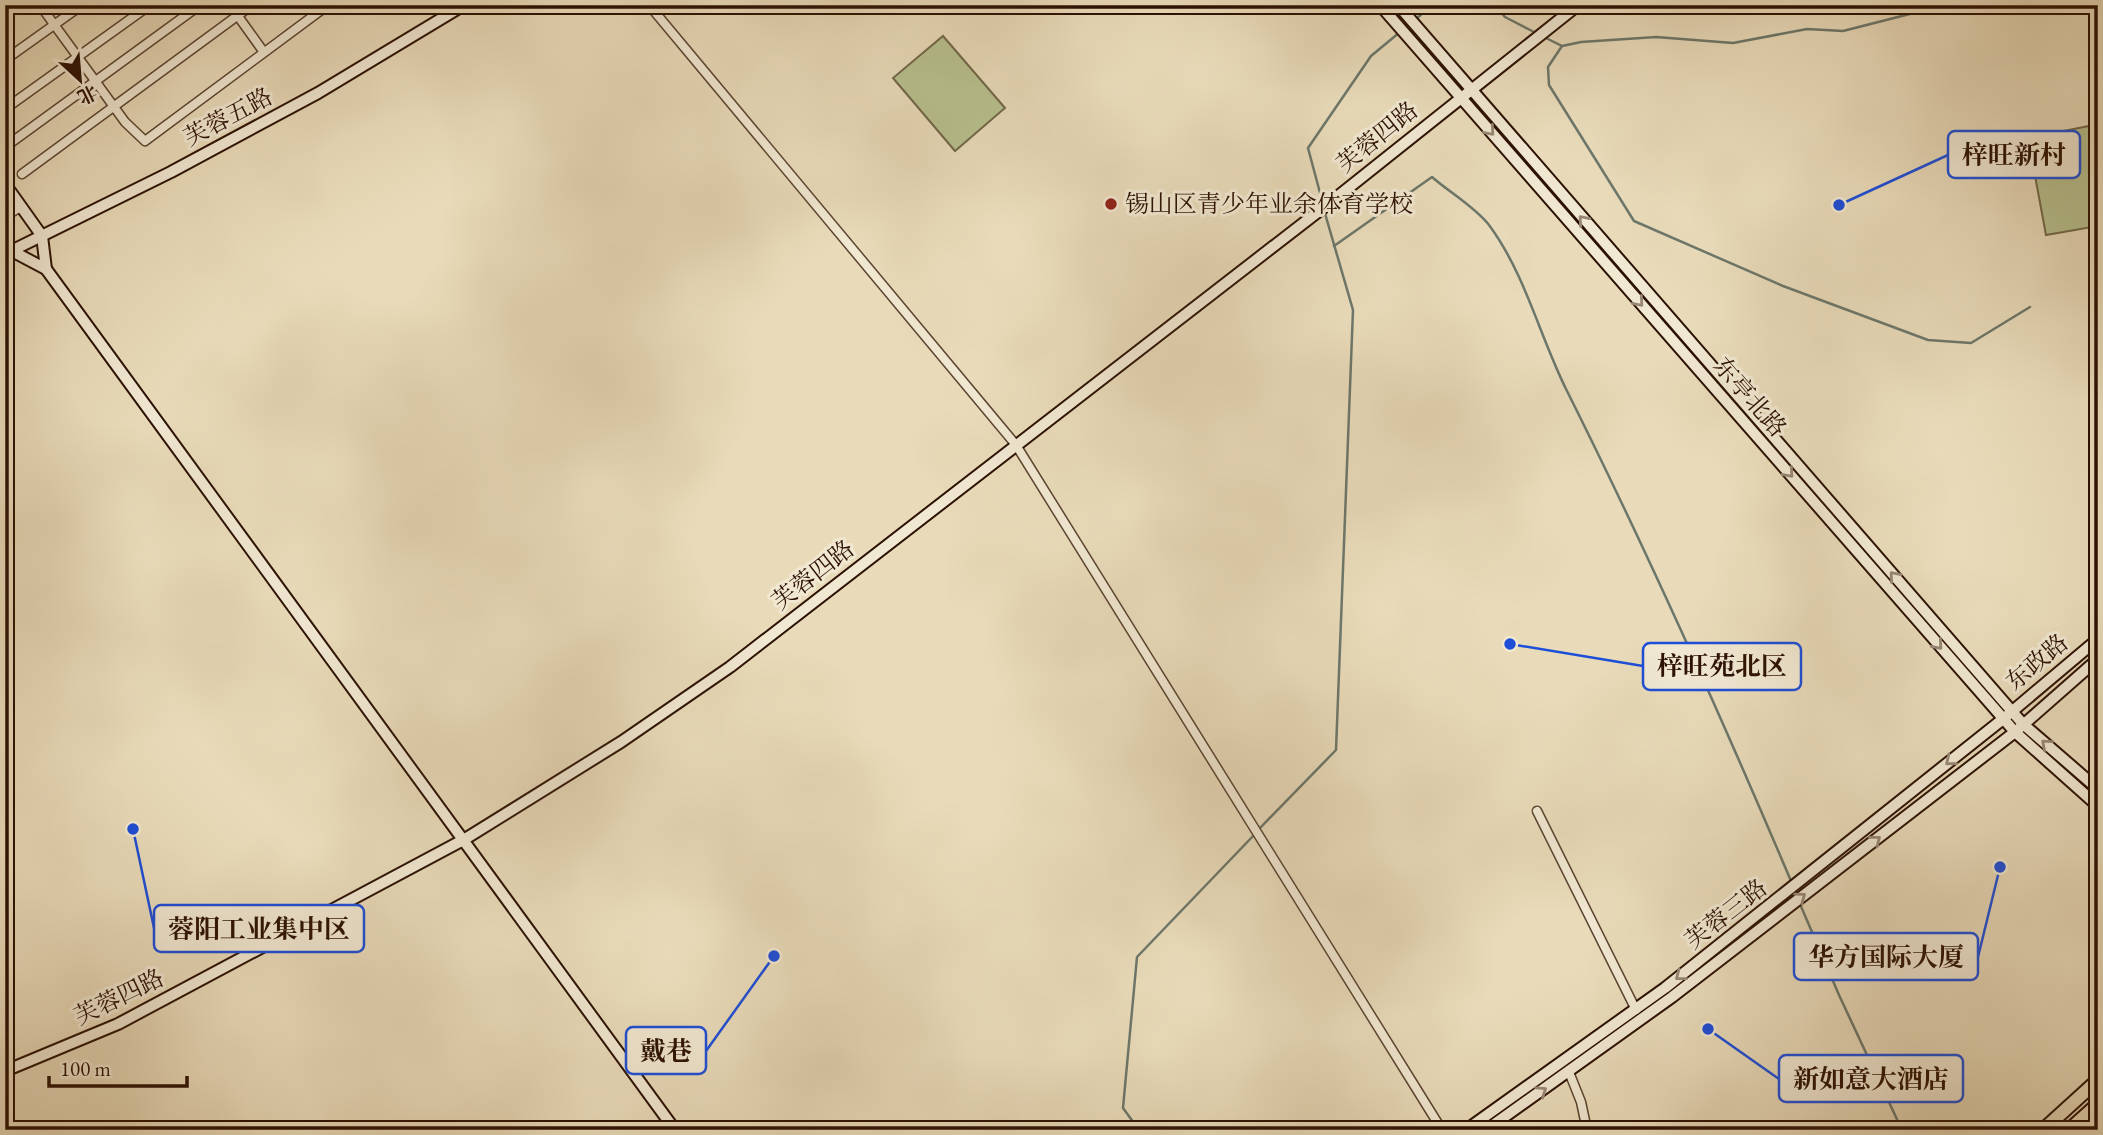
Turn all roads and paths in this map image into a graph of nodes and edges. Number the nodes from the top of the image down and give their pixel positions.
1 (19, 5) edge
2 (40, 5) edge
3 (82, 5) edge
4 (150, 5) edge
5 (200, 5) edge
6 (230, 5) edge
7 (252, 5) edge
8 (328, 5) edge
9 (464, 5) edge
10 (649, 5) edge
11 (1380, 5) edge
12 (1578, 5) edge
13 (1401, 9) edge
14 (5, 15) edge
15 (238, 16) junction
16 (54, 25) junction
17 (1417, 38) junction
18 (263, 51) junction
19 (78, 57) junction
20 (5, 60) edge
21 (96, 82) junction
22 (1470, 89) junction
23 (1460, 97) junction
24 (114, 107) junction
25 (5, 109) edge
26 (5, 147) edge
27 (22, 174) dead end
28 (5, 184) edge
29 (21, 207) junction
30 (5, 216) edge
31 (42, 236) junction
32 (8, 249) edge
33 (46, 269) junction
34 (1016, 445) junction
35 (2098, 639) edge
36 (2098, 659) edge
37 (2007, 715) junction
38 (2019, 728) junction
39 (2098, 789) edge
40 (2098, 806) edge
41 (1538, 811) dead end
42 (465, 839) junction
43 (1776, 908) junction
44 (1636, 1010) junction
45 (5, 1071) edge
46 (1569, 1072) junction
47 (2098, 1080) edge
48 (2098, 1104) edge
49 (675, 1130) edge
50 (1442, 1130) edge
51 (1465, 1130) edge
52 (1486, 1130) edge
53 (1587, 1130) edge
54 (2043, 1130) edge
55 (2069, 1130) edge

1 - 14 street
2 - 16 street
3 - 16 street
4 - 19 street
5 - 21 street
6 - 15 street
7 - 15 street
8 - 18 street
9 - 31 main road, 芙蓉五路
10 - 34 street
11 - 17 main road, 东亭北路
12 - 22 main road, 芙蓉四路
13 - 17 main road, 东亭北路
15 - 18 street
15 - 24 street
16 - 19 street
16 - 20 street
17 - 22 main road, 东亭北路
17 - 23 main road, 东亭北路
18 - 24 street
19 - 21 street
19 - 25 street
21 - 24 street
21 - 26 street
22 - 23 main road, 芙蓉四路
37 -> 22 main road, 东亭北路
23 - 34 main road, 芙蓉四路
23 -> 37 main road, 东亭北路
24 - 27 street
28 - 29 main road
29 - 30 street
29 - 31 main road
31 - 32 main road, 芙蓉五路
31 - 33 main road
32 - 33 main road
33 - 42 main road
34 - 42 main road, 芙蓉四路
34 - 50 street
35 - 37 main road, 东政路
36 - 38 main road, 东政路
37 - 38 main road, 东亭北路
37 -> 43 main road, 芙蓉三路
39 -> 38 main road, 东亭北路
38 - 40 main road, 东亭北路
43 -> 38 main road, 芙蓉三路
41 - 44 street
42 - 45 main road, 芙蓉四路
42 - 49 main road
43 -> 44 main road, 芙蓉三路
43 - 46 main road, 芙蓉三路
44 - 51 main road, 芙蓉三路
52 -> 46 main road, 芙蓉三路
46 - 53 street
47 - 54 main road
48 - 55 main road

